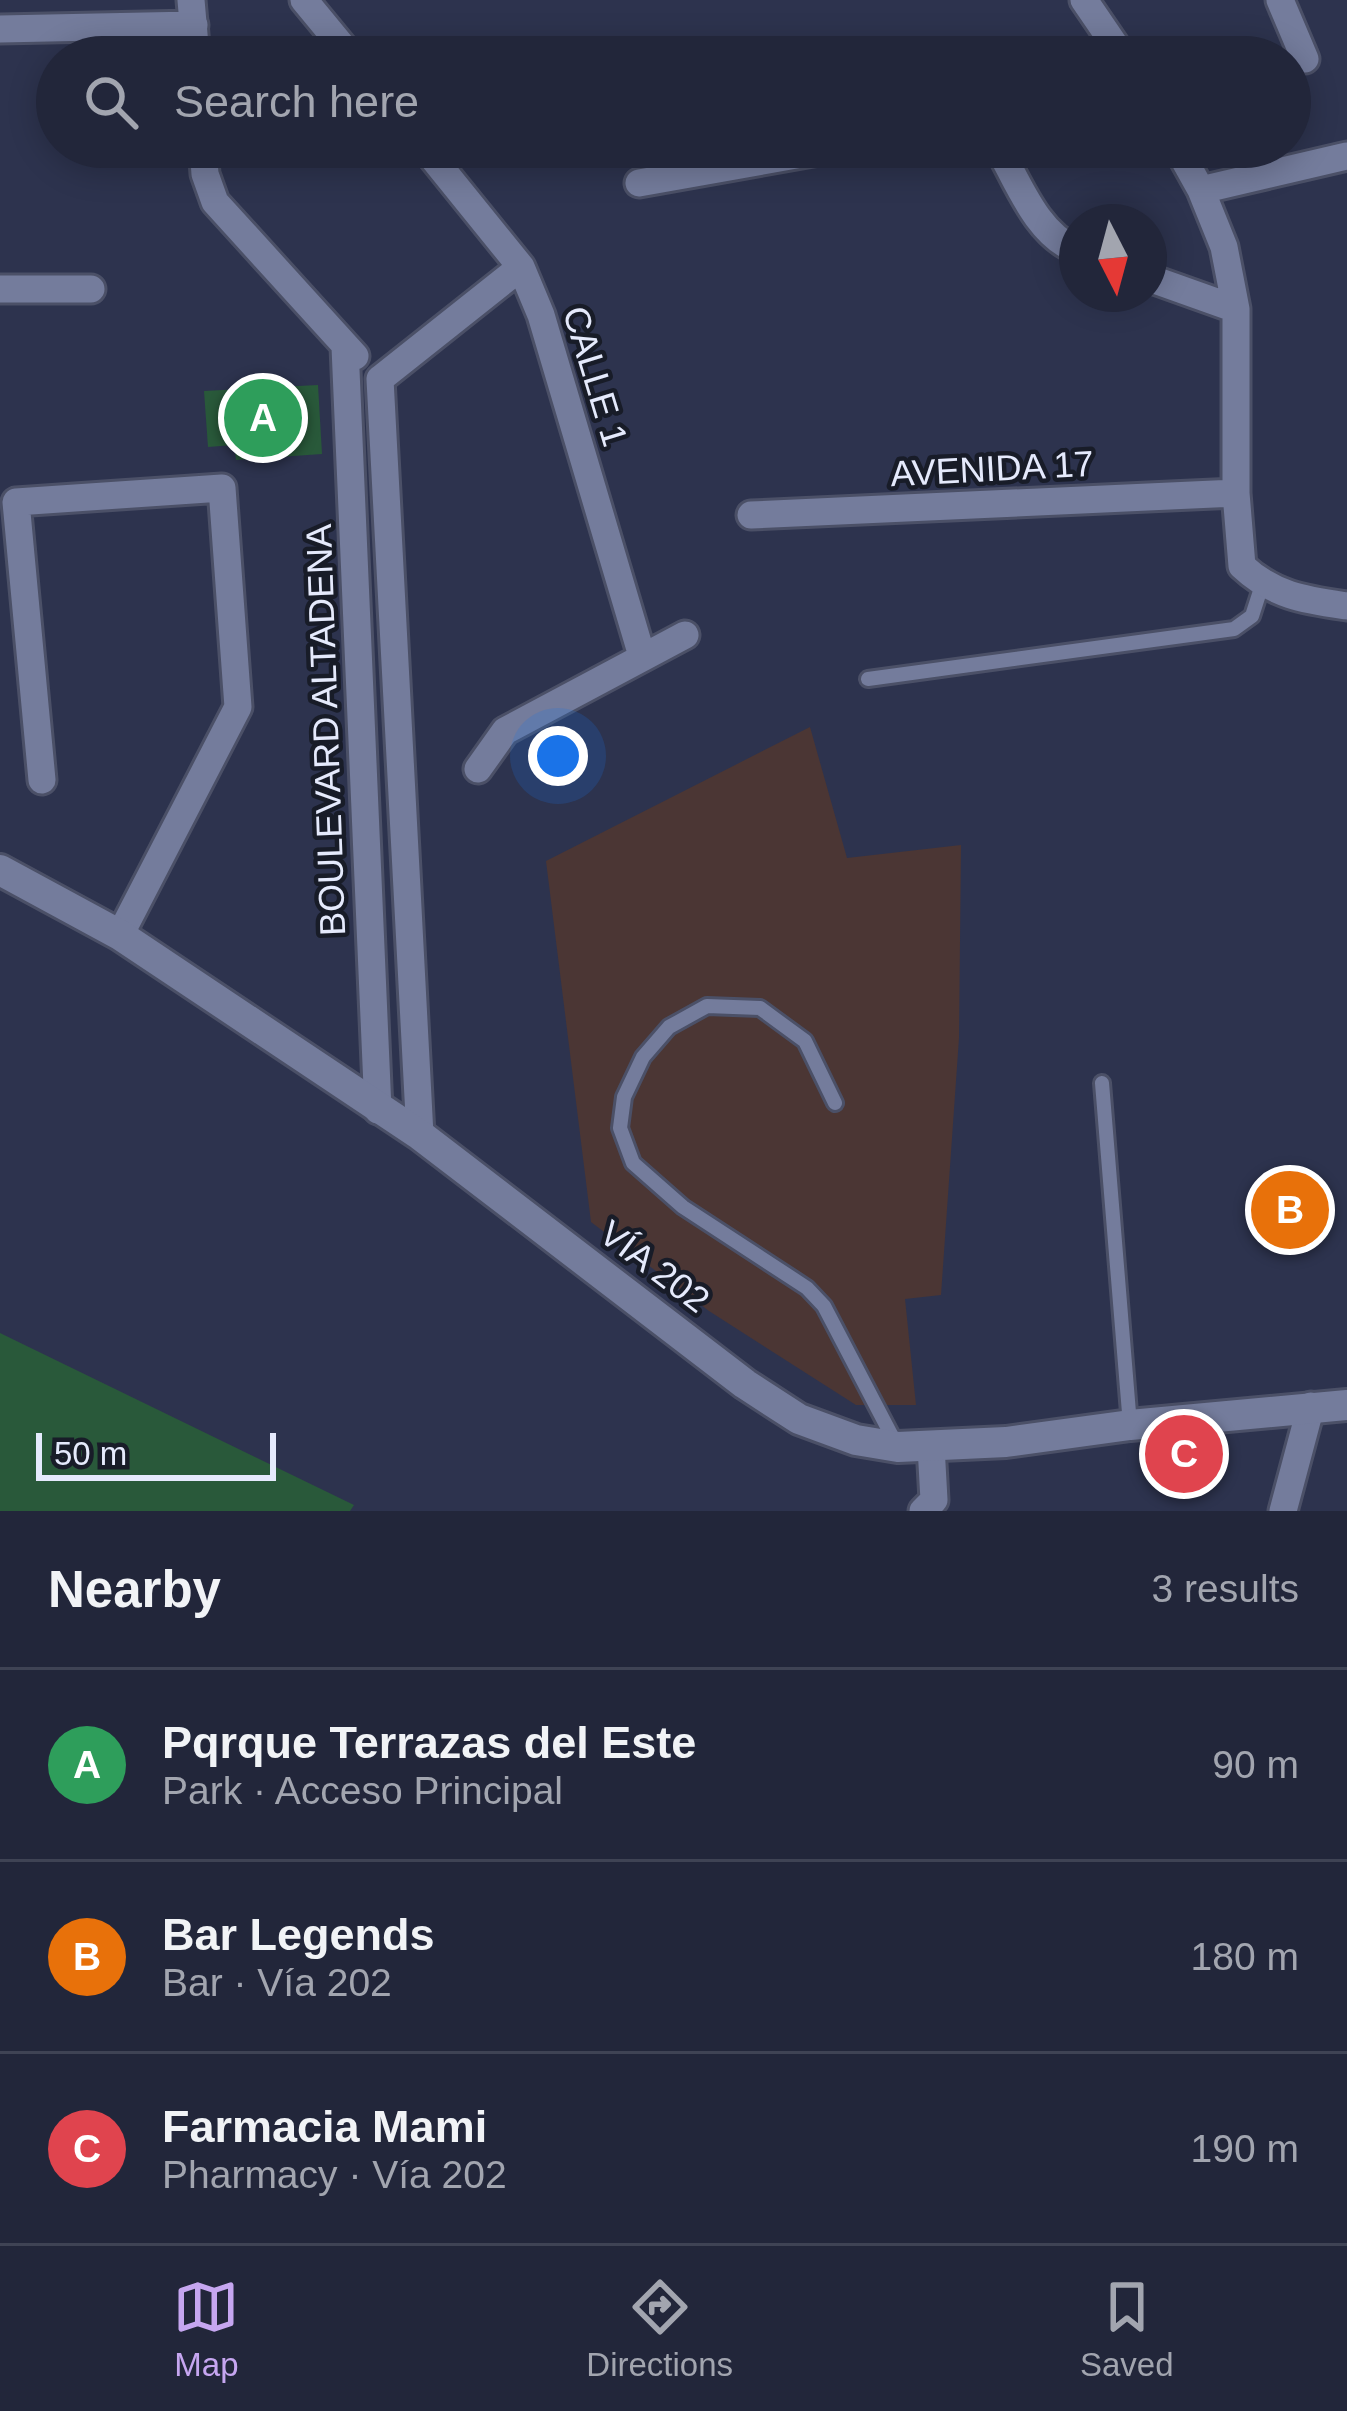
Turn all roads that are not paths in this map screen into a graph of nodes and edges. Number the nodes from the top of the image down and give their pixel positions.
1 (304, 0) edge
2 (1084, 0) edge
3 (1280, 0) edge
4 (192, 12) edge
5 (0, 29) edge
6 (334, 36) edge
7 (1109, 36) edge
8 (1296, 36) edge
9 (1347, 156) edge
10 (1311, 164) edge
11 (205, 168) edge
12 (441, 168) edge
13 (723, 168) edge
14 (1011, 168) edge
15 (1189, 168) edge
16 (1295, 168) edge
17 (639, 183) dead end
18 (1201, 190) junction
19 (1059, 243) edge
20 (521, 267) junction
21 (1167, 284) edge
22 (0, 290) edge
23 (91, 290) dead end
24 (1236, 309) junction
25 (345, 347) junction
26 (380, 379) junction
27 (1236, 493) junction
28 (751, 515) dead end
29 (1262, 585) junction
30 (1347, 606) edge
31 (685, 634) dead end
32 (394, 645) junction
33 (358, 647) junction
34 (642, 656) junction
35 (868, 679) dead end
36 (478, 769) dead end
37 (42, 780) dead end
38 (3, 879) edge
39 (408, 903) junction
40 (369, 905) junction
41 (120, 935) junction
42 (1102, 1083) dead end
43 (835, 1103) dead end
44 (378, 1110) junction
45 (420, 1135) junction
46 (1347, 1405) edge
47 (1311, 1406) junction
48 (1130, 1425) junction
49 (931, 1446) junction
50 (898, 1447) junction
51 (923, 1511) edge
52 (1283, 1511) edge

1 - 6 street
2 - 7 street
3 - 8 street
4 - 5 street
9 - 10 street
11 - 25 street
12 - 20 street, CALLE 1
13 - 17 street
14 - 19 street
15 - 18 street
16 - 18 street
18 - 24 street
20 - 26 street
20 - 34 street, CALLE 1
21 - 24 street
22 - 23 street
24 - 27 street
25 - 26 street
25 - 33 street, BOULEVARD ALTADENA
26 - 32 street, BOULEVARD ALTADENA
27 - 28 street, AVENIDA 17
27 - 29 street
29 - 30 street
29 - 35 lane
31 - 34 street
32 - 33 street
32 - 39 street, BOULEVARD ALTADENA
33 - 40 street, BOULEVARD ALTADENA
34 - 36 street
37 - 41 street
38 - 41 main road, VÍA 202
39 - 40 street
39 - 45 street, BOULEVARD ALTADENA
40 - 44 street, BOULEVARD ALTADENA
41 - 44 main road, VÍA 202
42 - 48 lane
43 - 50 lane
44 - 45 main road, VÍA 202
45 - 50 main road, VÍA 202
46 - 47 main road, VÍA 202
47 - 48 main road, VÍA 202
47 - 52 street
48 - 49 main road, VÍA 202
49 - 50 main road, VÍA 202
49 - 51 street

